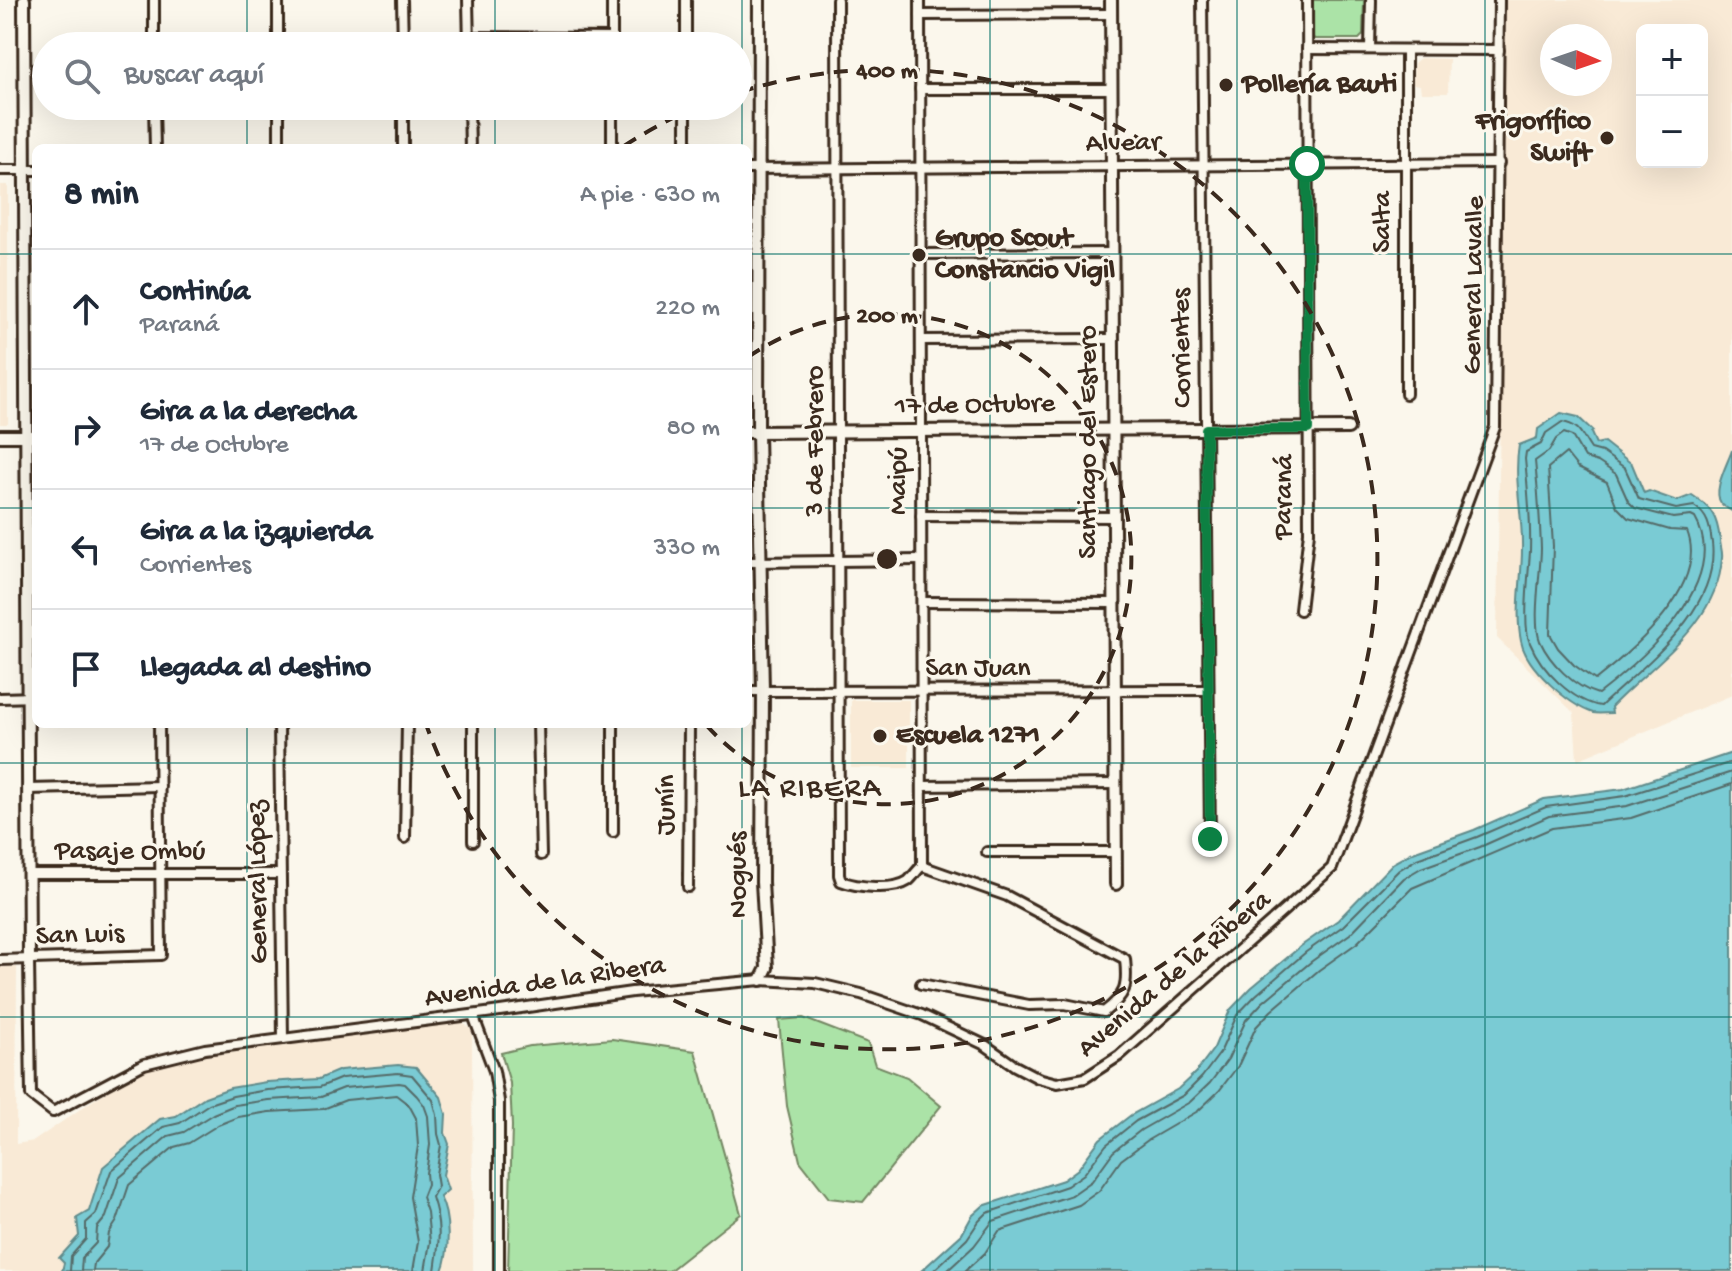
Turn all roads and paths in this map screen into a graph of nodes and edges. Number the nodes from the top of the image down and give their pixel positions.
1 (24, 0) edge
2 (154, 0) edge
3 (278, 0) edge
4 (402, 0) edge
5 (468, 0) edge
6 (612, 0) edge
7 (686, 0) edge
8 (759, 0) edge
9 (837, 0) edge
10 (920, 0) edge
11 (1111, 0) edge
12 (1202, 0) edge
13 (1307, 0) edge
14 (1371, 0) edge
15 (1499, 0) edge
16 (1111, 14) junction
17 (920, 15) junction
18 (154, 32) edge
19 (278, 32) edge
20 (403, 32) edge
21 (469, 32) edge
22 (612, 32) edge
23 (686, 32) edge
24 (1307, 49) junction
25 (1370, 49) junction
26 (1406, 50) junction
27 (1499, 50) junction
28 (920, 89) junction
29 (1111, 89) junction
30 (154, 120) edge
31 (279, 120) edge
32 (403, 120) edge
33 (469, 120) edge
34 (612, 120) edge
35 (686, 120) edge
36 (155, 144) edge
37 (279, 144) edge
38 (403, 144) edge
39 (470, 144) edge
40 (612, 144) edge
41 (686, 144) edge
42 (1499, 163) junction
43 (1307, 164) junction
44 (1405, 164) junction
45 (1204, 165) junction
46 (1112, 166) junction
47 (837, 168) junction
48 (920, 168) junction
49 (754, 169) edge
50 (0, 170) edge
51 (30, 170) edge
52 (1112, 253) junction
53 (920, 254) junction
54 (1112, 339) junction
55 (921, 340) junction
56 (1406, 394) dead end
57 (1495, 427) joint
58 (1113, 428) junction
59 (1348, 428) dead end
60 (1206, 429) junction
61 (1308, 429) junction
62 (838, 431) junction
63 (921, 431) junction
64 (753, 432) edge
65 (0, 436) edge
66 (31, 436) edge
67 (921, 516) junction
68 (1113, 517) junction
69 (921, 560) junction
70 (838, 561) junction
71 (754, 562) edge
72 (922, 602) junction
73 (1114, 603) junction
74 (1300, 610) dead end
75 (1207, 690) junction
76 (752, 691) edge
77 (763, 691) junction
78 (838, 691) junction
79 (922, 691) junction
80 (1114, 691) junction
81 (32, 697) edge
82 (0, 698) edge
83 (159, 728) edge
84 (279, 728) edge
85 (407, 728) edge
86 (473, 728) edge
87 (538, 728) edge
88 (613, 728) edge
89 (689, 728) edge
90 (1115, 784) junction
91 (160, 786) junction
92 (922, 786) junction
93 (28, 789) junction
94 (613, 832) dead end
95 (405, 838) dead end
96 (1210, 839) dead end
97 (473, 841) dead end
98 (987, 852) dead end
99 (1116, 852) junction
100 (541, 855) dead end
101 (922, 866) junction
102 (28, 874) junction
103 (161, 874) junction
104 (280, 874) junction
105 (1116, 884) dead end
106 (688, 887) dead end
107 (0, 960) edge
108 (29, 960) junction
109 (761, 980) junction
110 (921, 984) dead end
111 (473, 1015) junction
112 (283, 1039) junction
113 (499, 1271) edge

1 - 51 street
2 - 18 street
3 - 19 street
4 - 20 street
5 - 21 street
6 - 22 street
7 - 23 street
8 - 49 street, Nogués
9 - 47 street, 3 de Febrero
10 - 17 street, Maipú
11 - 16 street, Santiago del Estero
12 - 45 street, Corrientes
13 - 24 street, Paraná
14 - 25 street
15 - 27 street, General Lavalle
16 - 17 street
16 - 29 street, Santiago del Estero
17 - 28 street, Maipú
24 - 25 street
24 - 43 street, Paraná
25 - 26 street
26 - 27 street
26 - 44 street, Salta
27 - 42 street, General Lavalle
28 - 29 street
28 - 48 street, Maipú
29 - 46 street, Santiago del Estero
30 - 36 street
31 - 37 street
32 - 38 street
33 - 39 street
34 - 40 street
35 - 41 street
42 - 44 street, Alvear
42 - 57 street, General Lavalle
43 - 44 street, Alvear
43 - 45 street, Alvear
43 - 61 street, Paraná
44 - 56 street, Salta
45 - 46 street, Alvear
45 - 60 street, Corrientes
46 - 48 street, Alvear
46 - 52 street, Santiago del Estero
47 - 48 street, Alvear
47 - 49 street, Alvear
47 - 62 street, 3 de Febrero
48 - 53 street, Maipú
49 - 64 street, Nogués
50 - 51 street
51 - 66 street
52 - 53 street
52 - 54 street, Santiago del Estero
53 - 55 street, Maipú
54 - 55 street
54 - 58 street, Santiago del Estero
55 - 63 street, Maipú
57 - 109 street, Avenida de la Ribera
58 - 60 street, 17 de Octubre
58 - 63 street, 17 de Octubre
58 - 68 street, Santiago del Estero
59 - 61 street, 17 de Octubre
60 - 61 street, 17 de Octubre
60 - 75 street, Corrientes
61 - 74 street, Paraná
62 - 63 street, 17 de Octubre
62 - 64 street, 17 de Octubre
62 - 70 street, 3 de Febrero
63 - 67 street, Maipú
64 - 71 street, Nogués
65 - 66 street
66 - 81 street
67 - 68 street
67 - 69 street, Maipú
68 - 73 street, Santiago del Estero
69 - 70 street
69 - 72 street, Maipú
70 - 71 street
70 - 78 street, 3 de Febrero
71 - 77 street, Nogués
72 - 73 street
72 - 79 street, Maipú
73 - 80 street, Santiago del Estero
75 - 80 street, San Juan
75 - 96 street, Corrientes
76 - 77 street, San Juan
77 - 78 street, San Juan
77 - 109 street, Nogués
78 - 79 street, San Juan
78 - 101 street, 3 de Febrero
79 - 80 street, San Juan
79 - 92 street, Maipú
80 - 90 street, Santiago del Estero
81 - 82 street
81 - 93 street
83 - 91 street
84 - 104 street, General López
85 - 95 street
86 - 97 street
87 - 100 street
88 - 94 street
89 - 106 street, Junín
90 - 92 street
90 - 99 street, Santiago del Estero
91 - 93 street
91 - 103 street
92 - 101 street, Maipú
93 - 102 street
98 - 99 street
99 - 105 street, Santiago del Estero
101 - 110 street
102 - 103 street, Pasaje Ombú
102 - 108 street
103 - 104 street, Pasaje Ombú
103 - 108 street, San Luis
104 - 112 street, General López
107 - 108 street, San Luis
108 - 112 street, Avenida de la Ribera
109 - 111 street, Avenida de la Ribera
111 - 112 street, Avenida de la Ribera
111 - 113 street

